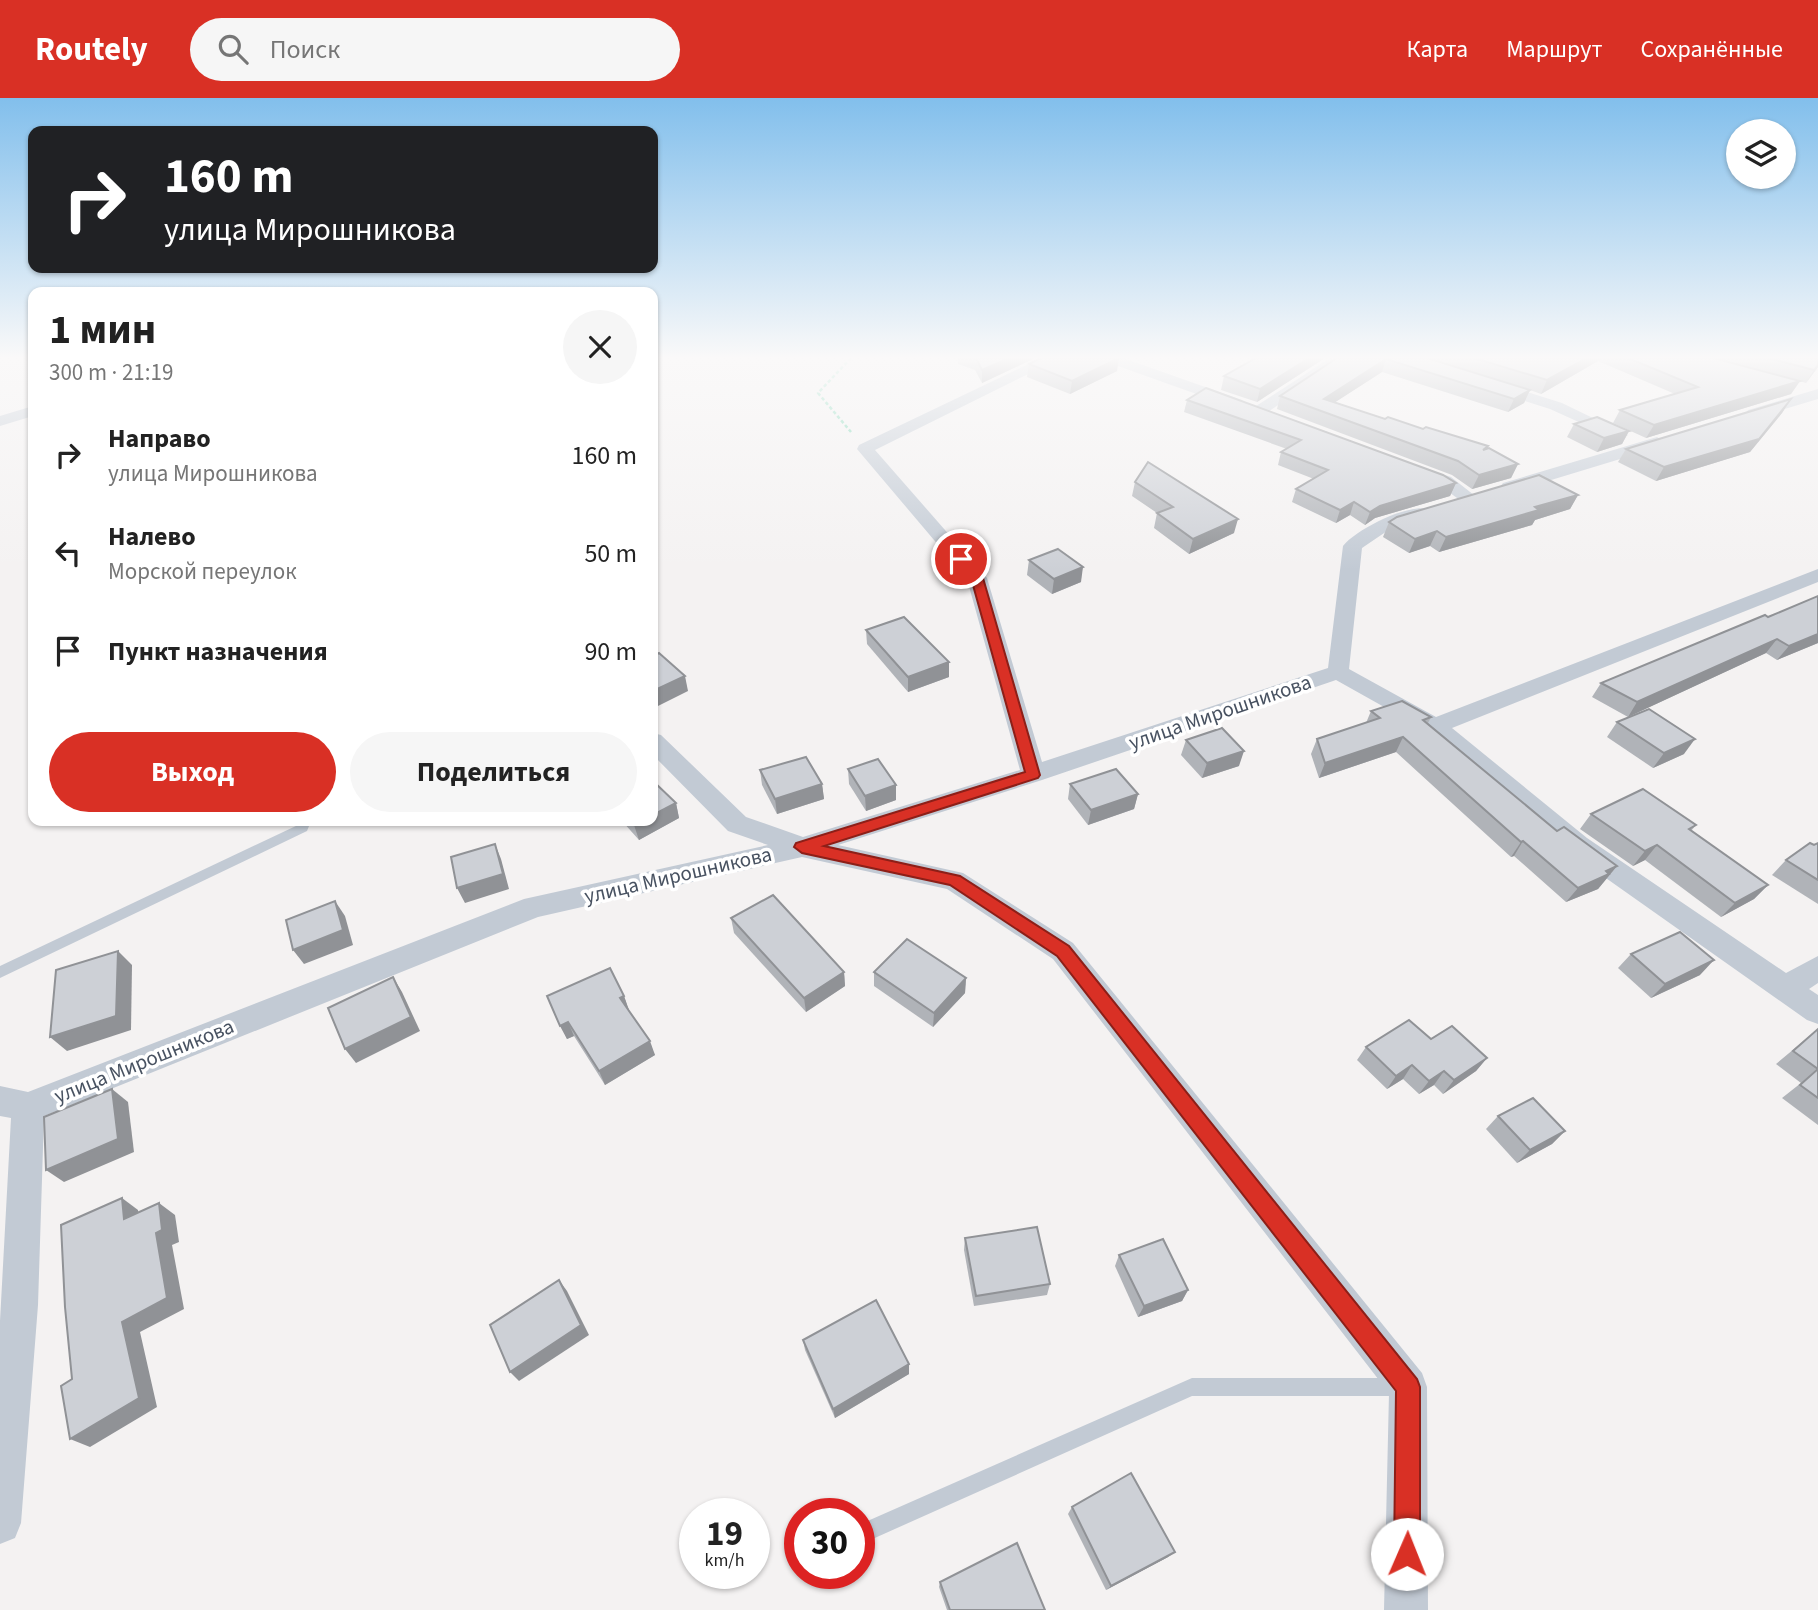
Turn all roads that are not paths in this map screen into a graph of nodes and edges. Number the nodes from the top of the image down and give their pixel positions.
1 (907, 429) edge
2 (1606, 429) edge
3 (1670, 438) edge
4 (1644, 446) junction
5 (1408, 467) edge
6 (1484, 495) junction
7 (1818, 575) edge
8 (1338, 672) junction
9 (1435, 726) junction
10 (658, 746) edge
11 (1033, 775) junction
12 (304, 826) edge
13 (802, 847) junction
14 (1818, 968) edge
15 (0, 972) edge
16 (1786, 988) junction
17 (1818, 1011) edge
18 (14, 1104) edge
19 (1408, 1387) junction
20 (0, 1523) edge
21 (875, 1528) edge
22 (1406, 1610) edge

1 - 11 street
2 - 4 street
3 - 4 street
4 - 6 street
5 - 6 street
6 - 8 street
7 - 9 street
8 - 9 street
8 - 11 street, улица Мирошникова
9 - 16 street
10 - 13 street
11 - 13 street, улица Мирошникова
12 - 15 lane
13 - 18 street, улица Мирошникова
13 - 19 street
14 - 16 street
16 - 17 street
18 - 20 street
19 - 21 lane
19 - 22 street

